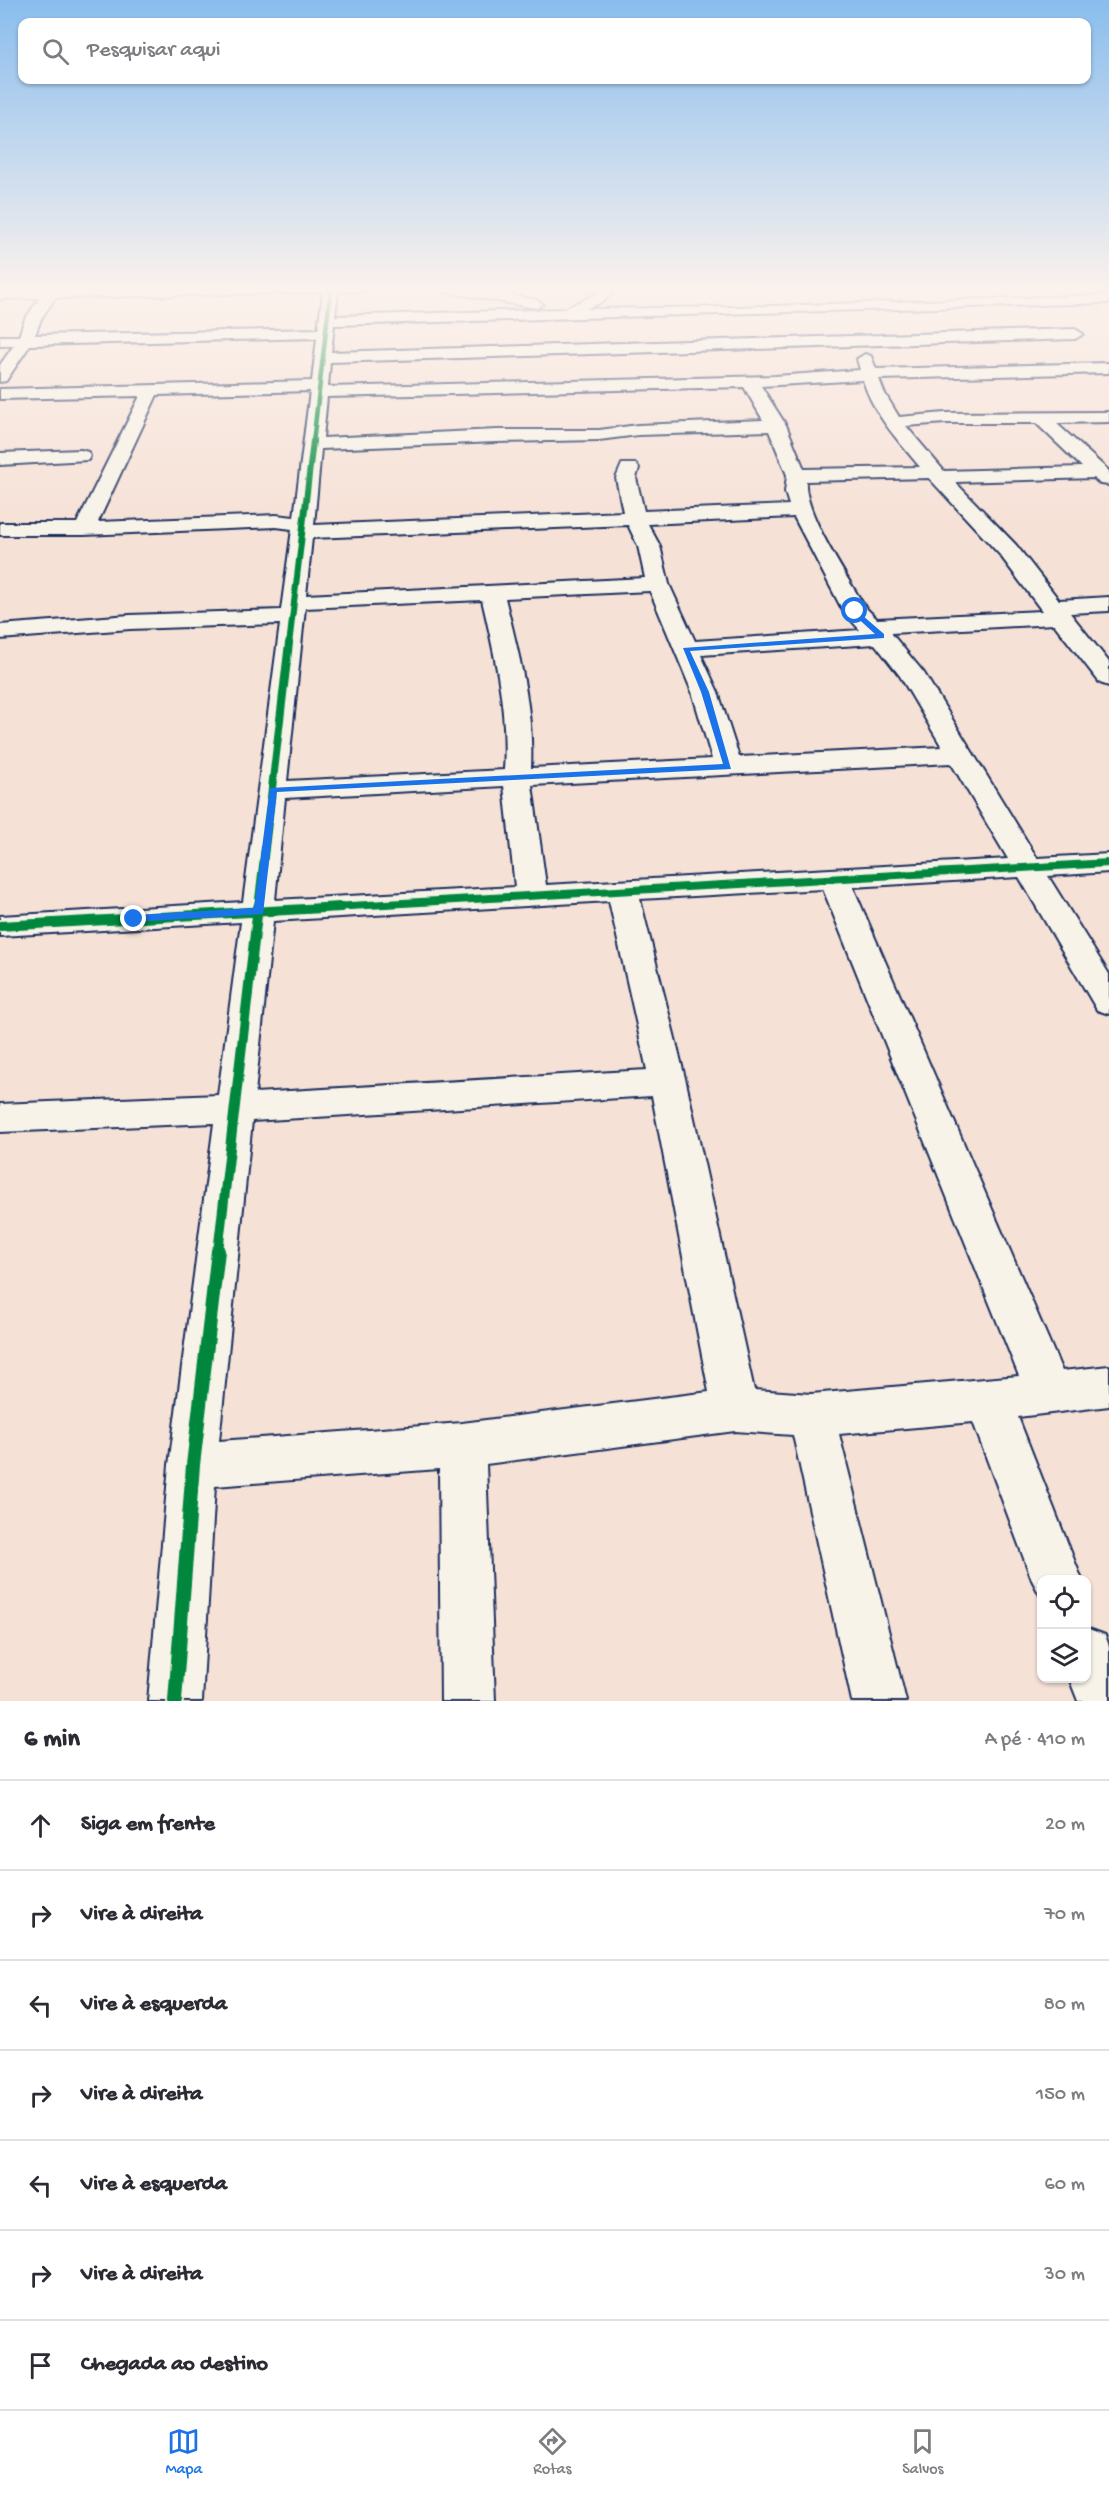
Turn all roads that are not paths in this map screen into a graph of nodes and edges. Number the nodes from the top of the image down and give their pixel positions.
1 (322, 366) edge
2 (540, 366) edge
3 (697, 366) edge
4 (868, 366) edge
5 (1062, 366) edge
6 (1017, 372) junction
7 (869, 376) junction
8 (748, 381) junction
9 (704, 382) junction
10 (616, 385) junction
11 (543, 387) junction
12 (488, 388) junction
13 (319, 389) junction
14 (151, 390) junction
15 (0, 394) edge
16 (1054, 416) junction
17 (1109, 417) edge
18 (894, 424) junction
19 (777, 425) junction
20 (638, 430) junction
21 (497, 436) junction
22 (313, 444) junction
23 (81, 456) dead end
24 (0, 459) edge
25 (629, 468) dead end
26 (797, 475) junction
27 (937, 475) junction
28 (1103, 477) edge
29 (801, 511) junction
30 (635, 518) junction
31 (304, 522) junction
32 (0, 529) edge
33 (84, 529) junction
34 (658, 584) junction
35 (492, 591) junction
36 (1109, 604) edge
37 (294, 609) junction
38 (1056, 612) junction
39 (0, 632) edge
40 (876, 632) junction
41 (686, 649) junction
42 (1109, 678) edge
43 (959, 753) junction
44 (728, 767) junction
45 (517, 778) junction
46 (273, 790) junction
47 (1109, 863) edge
48 (1028, 868) junction
49 (834, 879) junction
50 (622, 891) junction
51 (532, 896) junction
52 (259, 911) junction
53 (0, 926) edge
54 (1109, 1002) edge
55 (668, 1082) junction
56 (234, 1108) junction
57 (0, 1119) edge
58 (1109, 1386) edge
59 (1048, 1392) junction
60 (988, 1400) junction
61 (735, 1410) junction
62 (811, 1415) junction
63 (462, 1445) junction
64 (192, 1465) junction
65 (1056, 1575) edge
66 (1091, 1666) edge
67 (174, 1701) edge
68 (468, 1701) edge
69 (879, 1701) edge
70 (1105, 1701) edge

1 - 13 street
2 - 11 street
3 - 9 street
4 - 7 street
5 - 6 street
6 - 7 street
6 - 16 street
7 - 8 street
7 - 18 street
8 - 9 street
8 - 19 street
9 - 10 street
10 - 11 street
10 - 20 street
11 - 12 street
12 - 13 street
12 - 21 street
13 - 14 street
13 - 22 street
14 - 15 street
14 - 33 street
16 - 17 street
16 - 18 street
16 - 28 street
18 - 27 street
19 - 20 street
19 - 26 street
20 - 21 street
21 - 22 street
22 - 31 street
23 - 24 street
25 - 30 street
26 - 27 street
26 - 29 street
27 - 28 street
27 - 38 street
29 - 30 street
29 - 40 street
30 - 31 street
30 - 34 street
31 - 33 street
31 - 37 street
32 - 33 street
34 - 35 street
34 - 41 street
35 - 37 street
35 - 45 street
36 - 38 street
37 - 39 street
37 - 46 street
38 - 40 street
38 - 42 street
40 - 41 street
40 - 43 street
41 - 44 street
43 - 44 street
43 - 48 street
44 - 45 street
45 - 46 street
45 - 51 street
46 - 52 street
47 - 48 street
48 - 49 street
48 - 54 street
49 - 50 street
49 - 59 street
50 - 51 street
50 - 55 street
51 - 52 street
52 - 53 street
52 - 56 street
55 - 56 street
55 - 61 street
56 - 57 street
56 - 64 street
58 - 59 street
59 - 60 street
60 - 62 street
60 - 65 street
61 - 62 street
61 - 63 street
62 - 69 street
63 - 64 street
63 - 68 street
64 - 67 street
66 - 70 street

